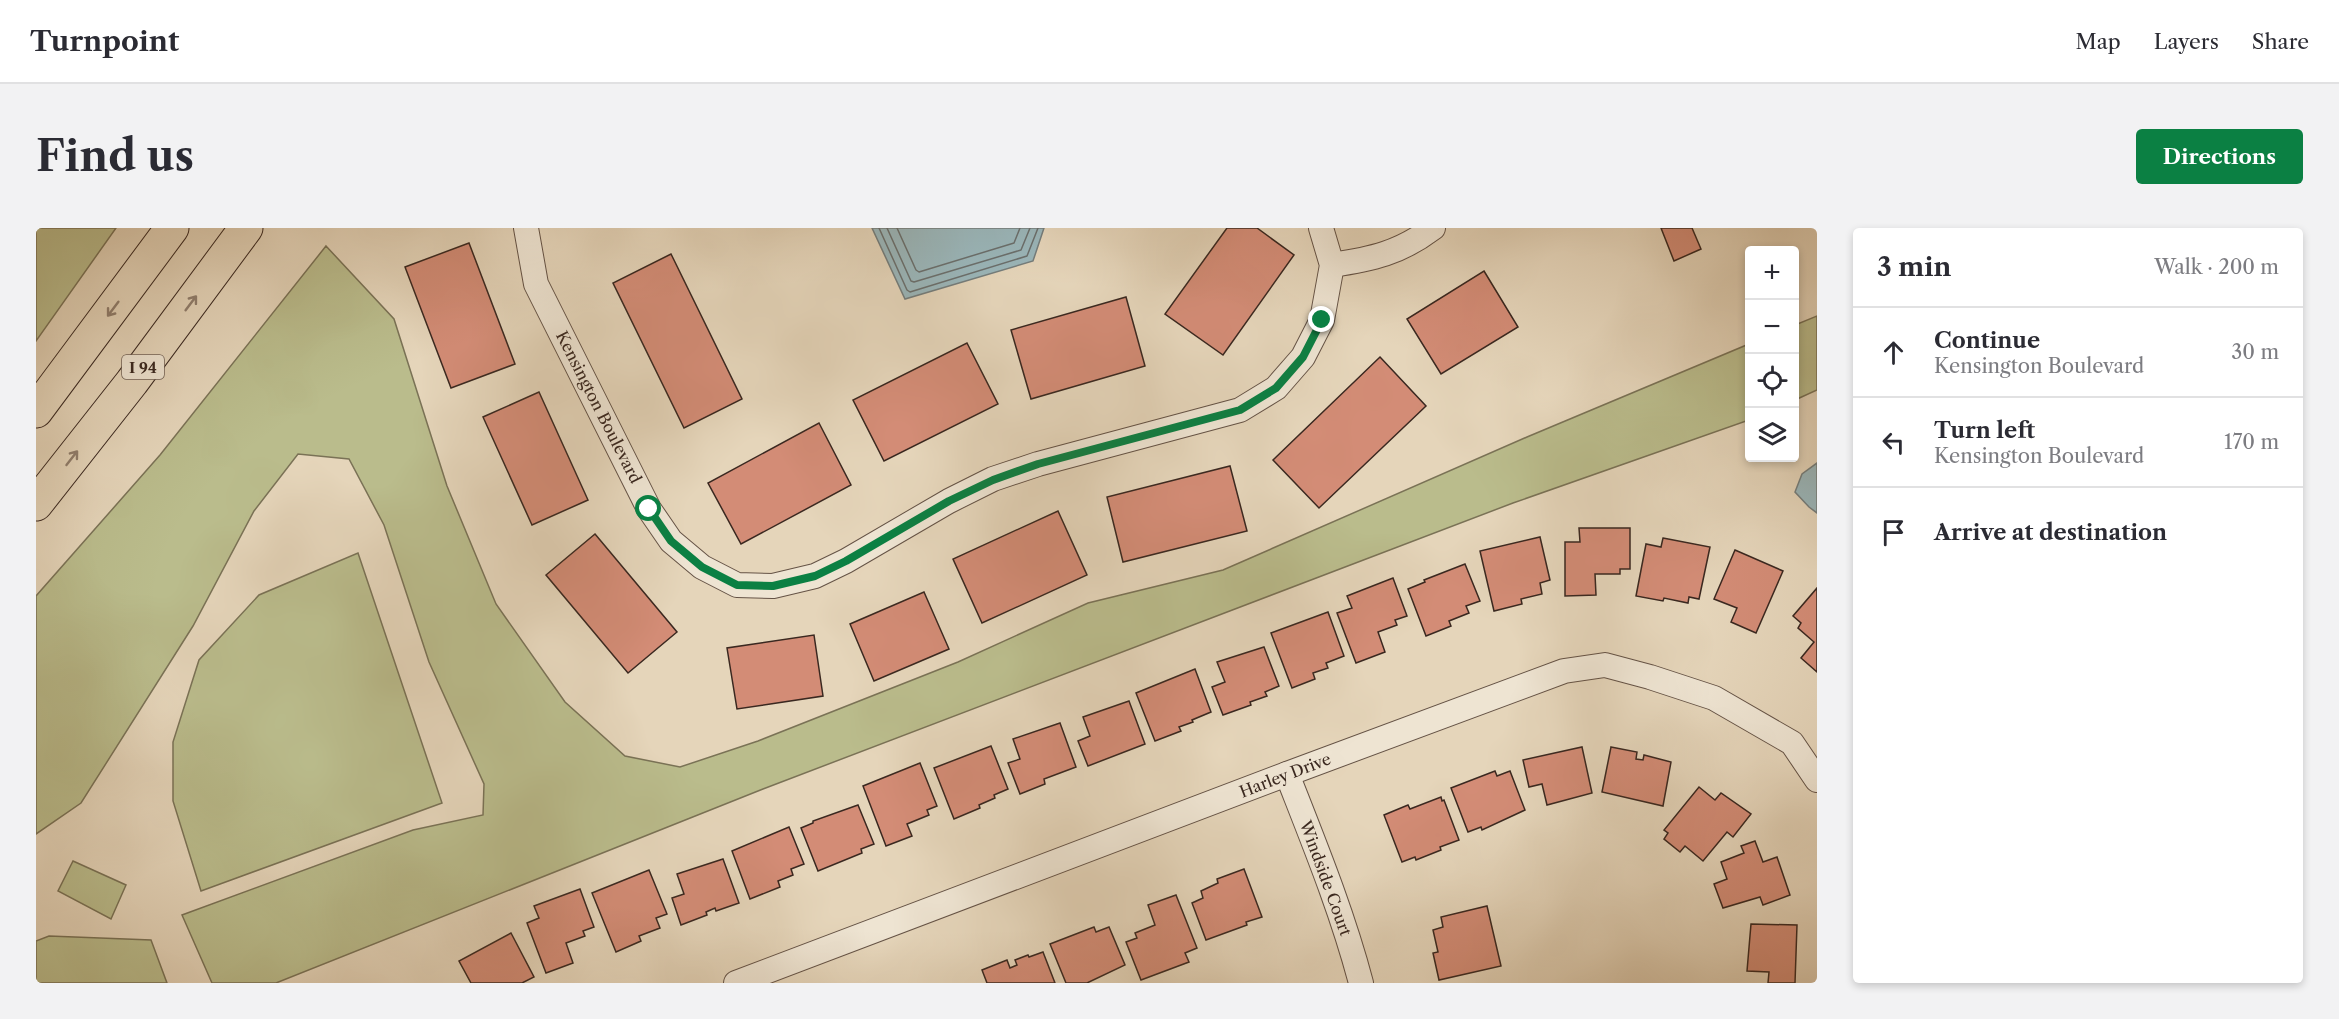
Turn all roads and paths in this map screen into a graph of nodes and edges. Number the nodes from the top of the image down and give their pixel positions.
1 (172, 228) edge
2 (246, 228) edge
3 (526, 228) edge
4 (1321, 228) edge
5 (1434, 228) edge
6 (1332, 265) junction
7 (36, 411) edge
8 (36, 504) edge
9 (1287, 774) junction
10 (1817, 780) edge
11 (736, 983) edge
12 (1361, 983) edge

1 -> 7 highway
8 -> 2 highway, I 94
3 - 6 street, Kensington Boulevard
4 - 6 street, Kensington Boulevard
5 - 6 street
9 - 10 street, Harley Drive
9 - 11 street, Harley Drive
9 - 12 street, Windside Court

